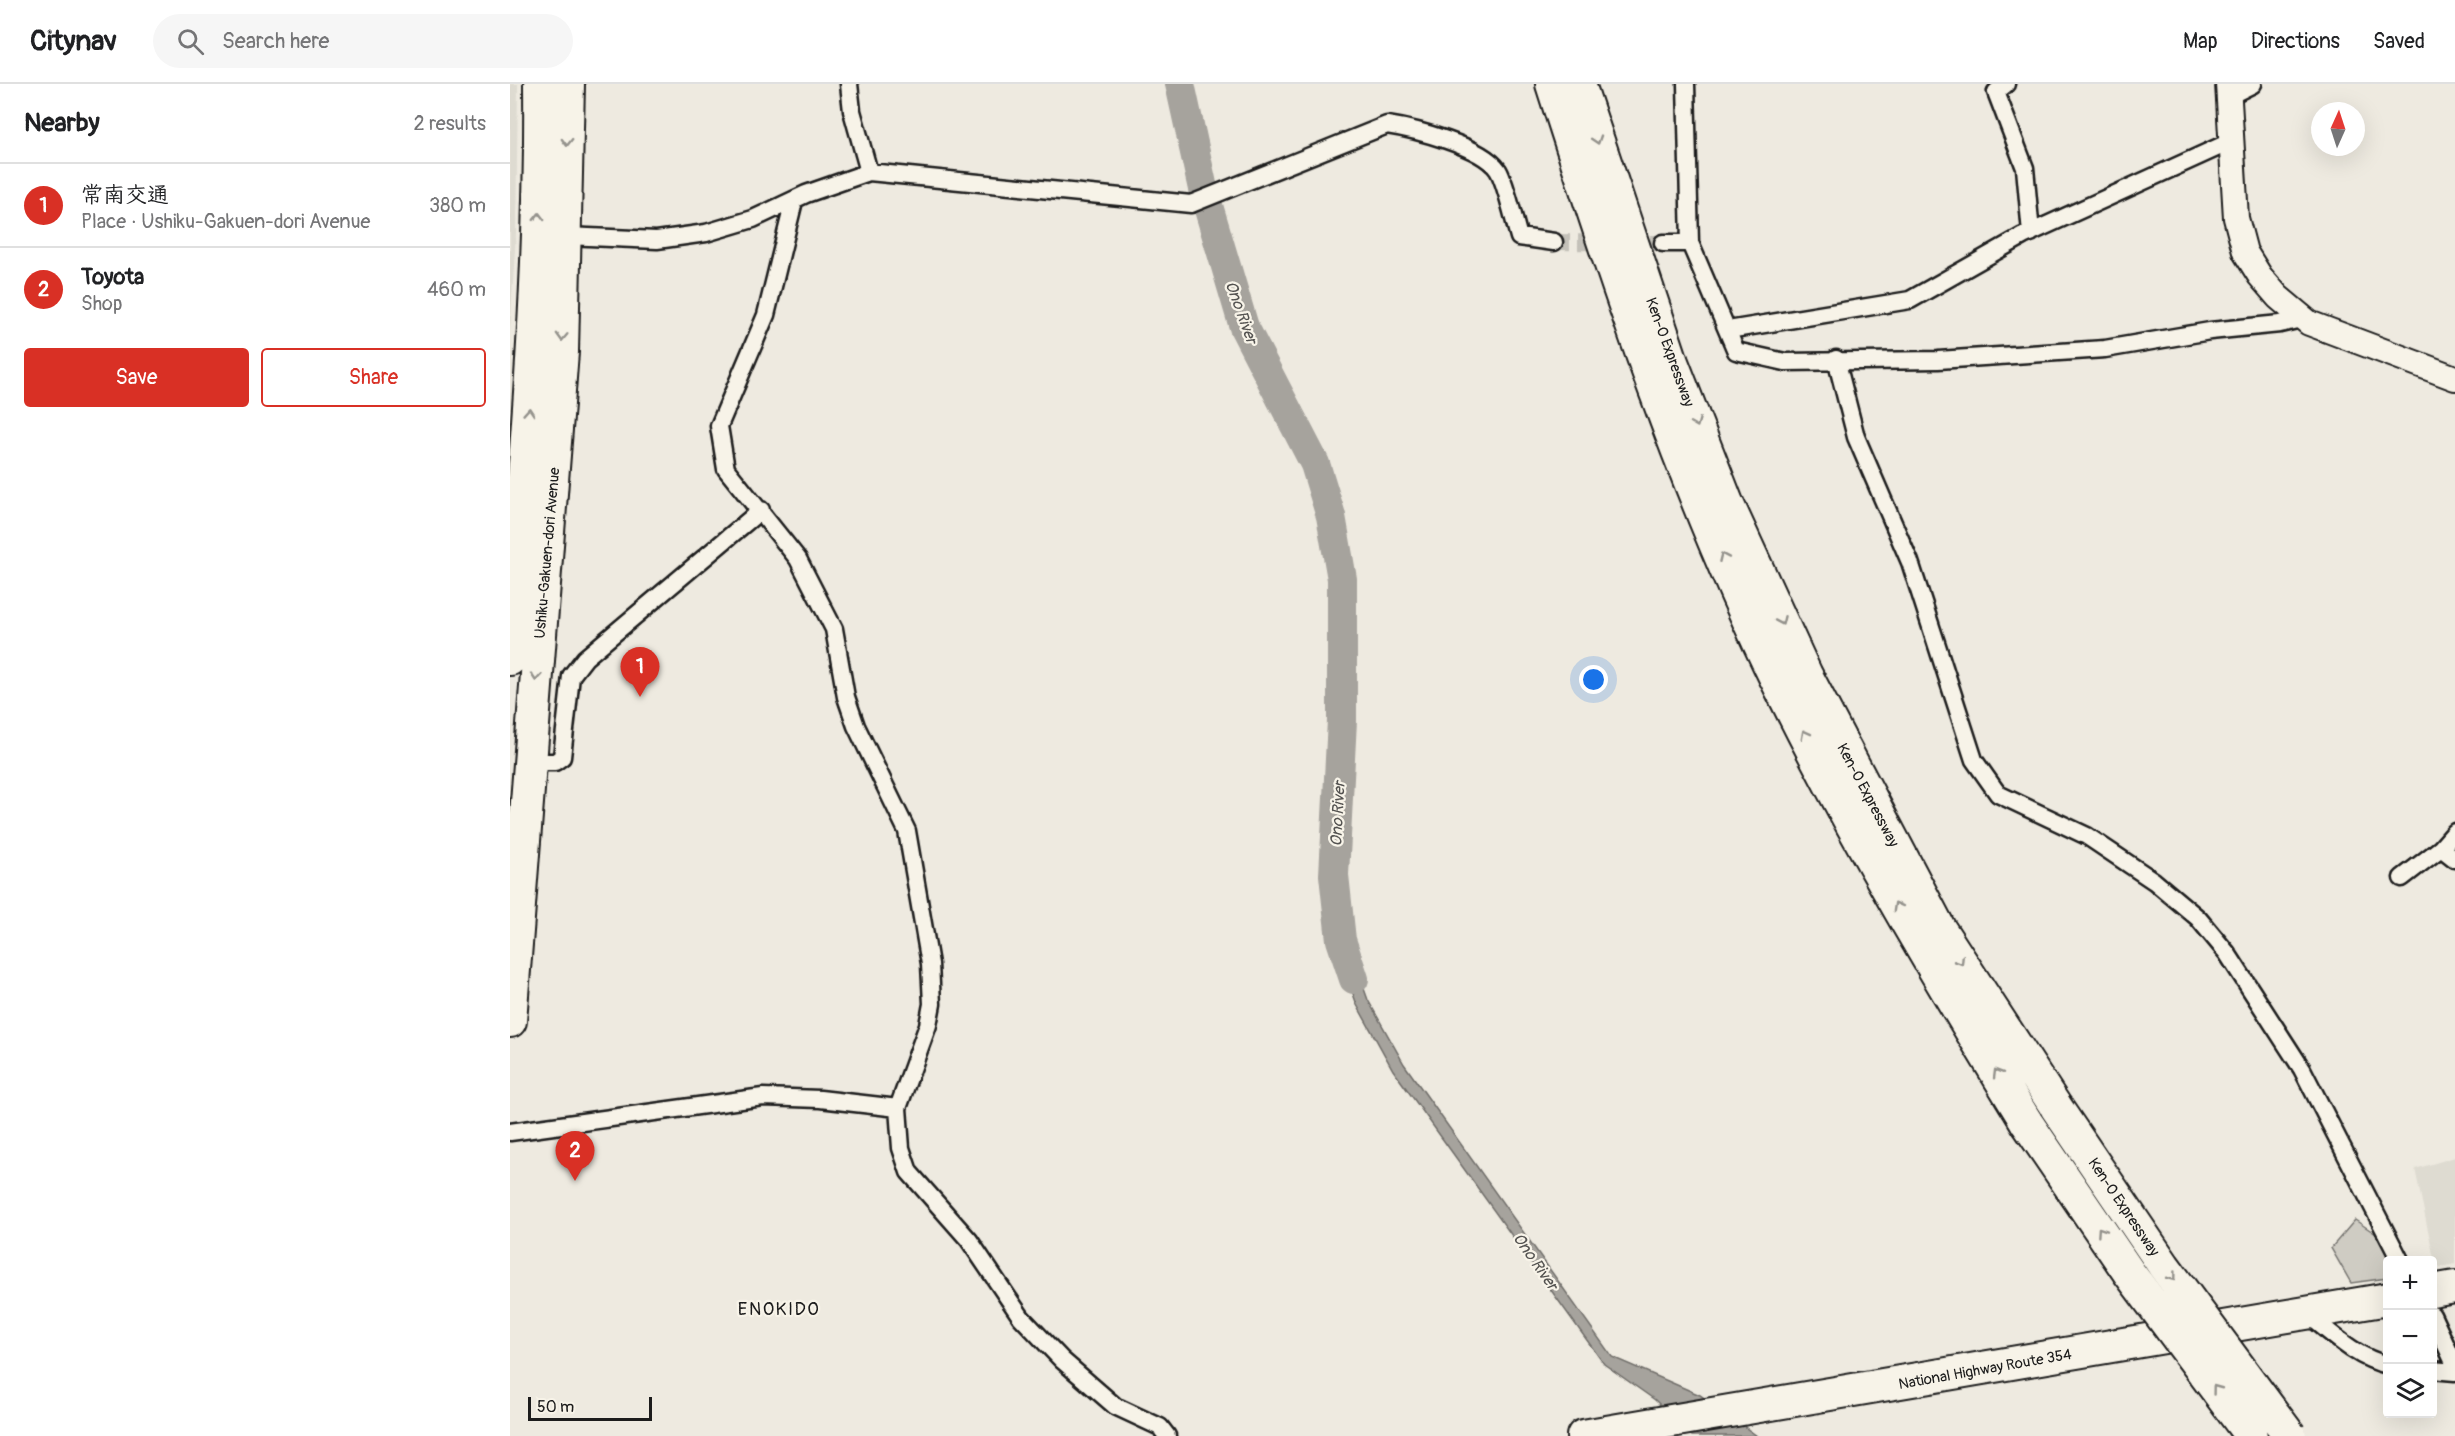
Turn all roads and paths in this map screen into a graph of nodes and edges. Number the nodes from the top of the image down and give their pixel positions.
1 (540, 84) edge
2 (568, 84) edge
3 (849, 84) edge
4 (1552, 84) edge
5 (1579, 84) edge
6 (1686, 84) edge
7 (2006, 84) edge
8 (2253, 84) edge
9 (2228, 90) edge
10 (2232, 141) junction
11 (868, 172) junction
12 (794, 201) junction
13 (2031, 233) junction
14 (566, 236) junction
15 (1554, 242) tunnel mouth
16 (1664, 243) tunnel mouth
17 (1690, 243) junction
18 (2301, 319) junction
19 (1728, 330) junction
20 (1836, 359) junction
21 (2455, 378) edge
22 (761, 510) junction
23 (510, 659) edge
24 (520, 761) edge
25 (2455, 832) edge
26 (2440, 848) junction
27 (2455, 859) edge
28 (2402, 878) dead end
29 (510, 1021) edge
30 (898, 1108) junction
31 (510, 1132) edge
32 (2398, 1256) edge
33 (2455, 1287) edge
34 (2437, 1290) edge
35 (2383, 1300) edge
36 (2306, 1313) junction
37 (2437, 1324) edge
38 (2384, 1364) edge
39 (2455, 1365) edge
40 (2437, 1370) edge
41 (2455, 1372) edge
42 (1167, 1436) edge
43 (1583, 1436) edge
44 (2251, 1436) edge
45 (2290, 1436) edge

23 -> 1 highway, Ushiku-Gakuen-dori Avenue
2 -> 14 highway, Ushiku-Gakuen-dori Avenue
3 - 11 street
44 -> 4 highway, Ken-O Expressway, bridge
5 -> 45 highway, Ken-O Expressway, bridge
6 - 17 street
7 - 13 street
8 - 9 street
9 - 10 street
10 - 13 street
10 - 18 street
11 - 12 street
11 - 15 street
12 - 14 street
12 - 22 street
13 - 19 street
14 -> 24 highway, Ushiku-Gakuen-dori Avenue
16 - 17 street
17 - 19 street
18 - 20 street
18 - 21 street
19 - 20 street
20 - 32 street
22 - 24 street
22 - 30 street
24 - 29 highway, Ushiku-Gakuen-dori Avenue
25 - 26 street
26 - 27 street
26 - 28 street
30 - 31 street
30 - 42 street
33 - 34 highway
35 - 36 highway, National Highway Route 354
36 - 38 street
36 - 43 highway, National Highway Route 354
37 - 39 street
40 - 41 street

